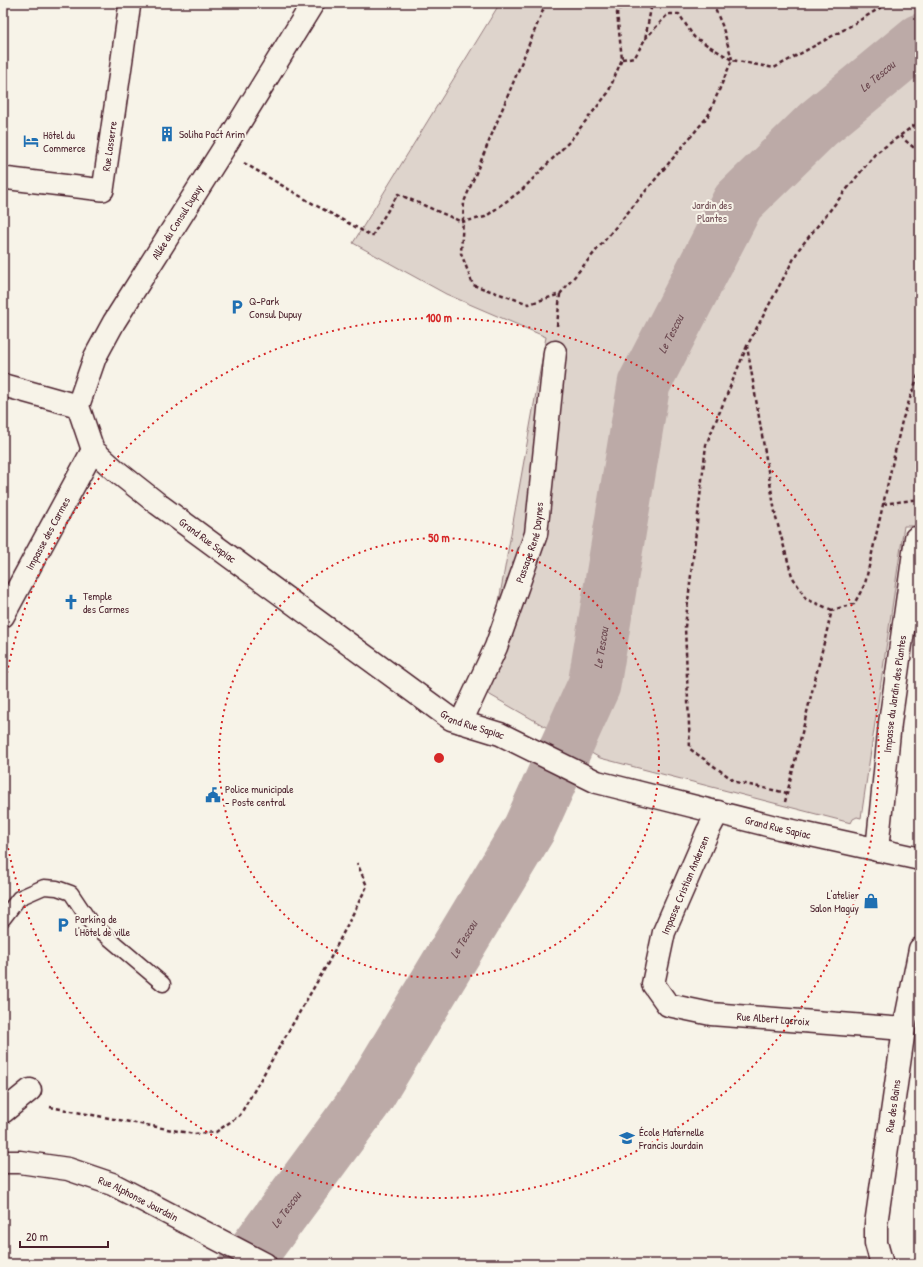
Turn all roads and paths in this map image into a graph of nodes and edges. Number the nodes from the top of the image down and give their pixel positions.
1 (130, 3) edge
2 (313, 3) edge
3 (546, 3) edge
4 (623, 3) edge
5 (652, 3) edge
6 (716, 3) edge
7 (875, 3) edge
8 (888, 3) edge
9 (878, 9) junction
10 (645, 39) junction
11 (622, 59) junction
12 (732, 60) junction
13 (920, 121) edge
14 (900, 136) junction
15 (920, 147) edge
16 (222, 151) junction
17 (3, 178) edge
18 (462, 222) junction
19 (560, 294) junction
20 (747, 346) junction
21 (554, 352) joint
22 (920, 370) edge
23 (3, 385) edge
24 (78, 406) junction
25 (93, 450) junction
26 (920, 499) edge
27 (883, 504) junction
28 (916, 538) dead end
29 (832, 610) junction
30 (3, 616) edge
31 (461, 722) junction
32 (787, 793) junction
33 (718, 812) junction
34 (779, 828) junction
35 (877, 850) junction
36 (920, 859) edge
37 (357, 863) dead end
38 (3, 919) edge
39 (920, 948) edge
40 (163, 984) dead end
41 (653, 984) joint
42 (904, 1029) junction
43 (3, 1101) edge
44 (47, 1106) dead end
45 (3, 1112) edge
46 (3, 1162) edge
47 (265, 1264) edge
48 (882, 1264) edge

1 - 17 street, Rue Lasserre
2 - 16 street, Allée du Consul Dupuy
3 - 18 path
4 - 11 path
5 - 10 path
6 - 12 path
7 - 9 path
8 - 9 path
9 - 12 path
10 - 11 path
10 - 12 path
11 - 18 path
12 - 19 path
13 - 14 path
14 - 15 path
14 - 20 path
16 - 18 path
16 - 24 street, Allée du Consul Dupuy
18 - 19 path
19 - 21 path
20 - 29 path
20 - 32 path
21 - 31 street, Passage René Daynes
22 - 27 path
23 - 24 street
24 - 25 street
25 - 30 street, Impasse des Carmes
25 - 31 street, Grand Rue Sapiac
26 - 27 path
27 - 29 path
28 - 35 street, Impasse du Jardin des Plantes
29 - 32 path
31 - 33 street, Grand Rue Sapiac
32 - 34 path
33 - 34 street, Grand Rue Sapiac
33 - 41 street, Impasse Cristian Andersen
34 - 35 street, Grand Rue Sapiac
35 - 36 street, Grand Rue Sapiac
37 - 44 path
38 - 40 lane
39 - 42 street, Rue des Bains
41 - 42 street, Rue Albert Lacroix
42 - 48 street, Rue des Bains
43 - 45 street
46 - 47 street, Rue Alphonse Jourdain

